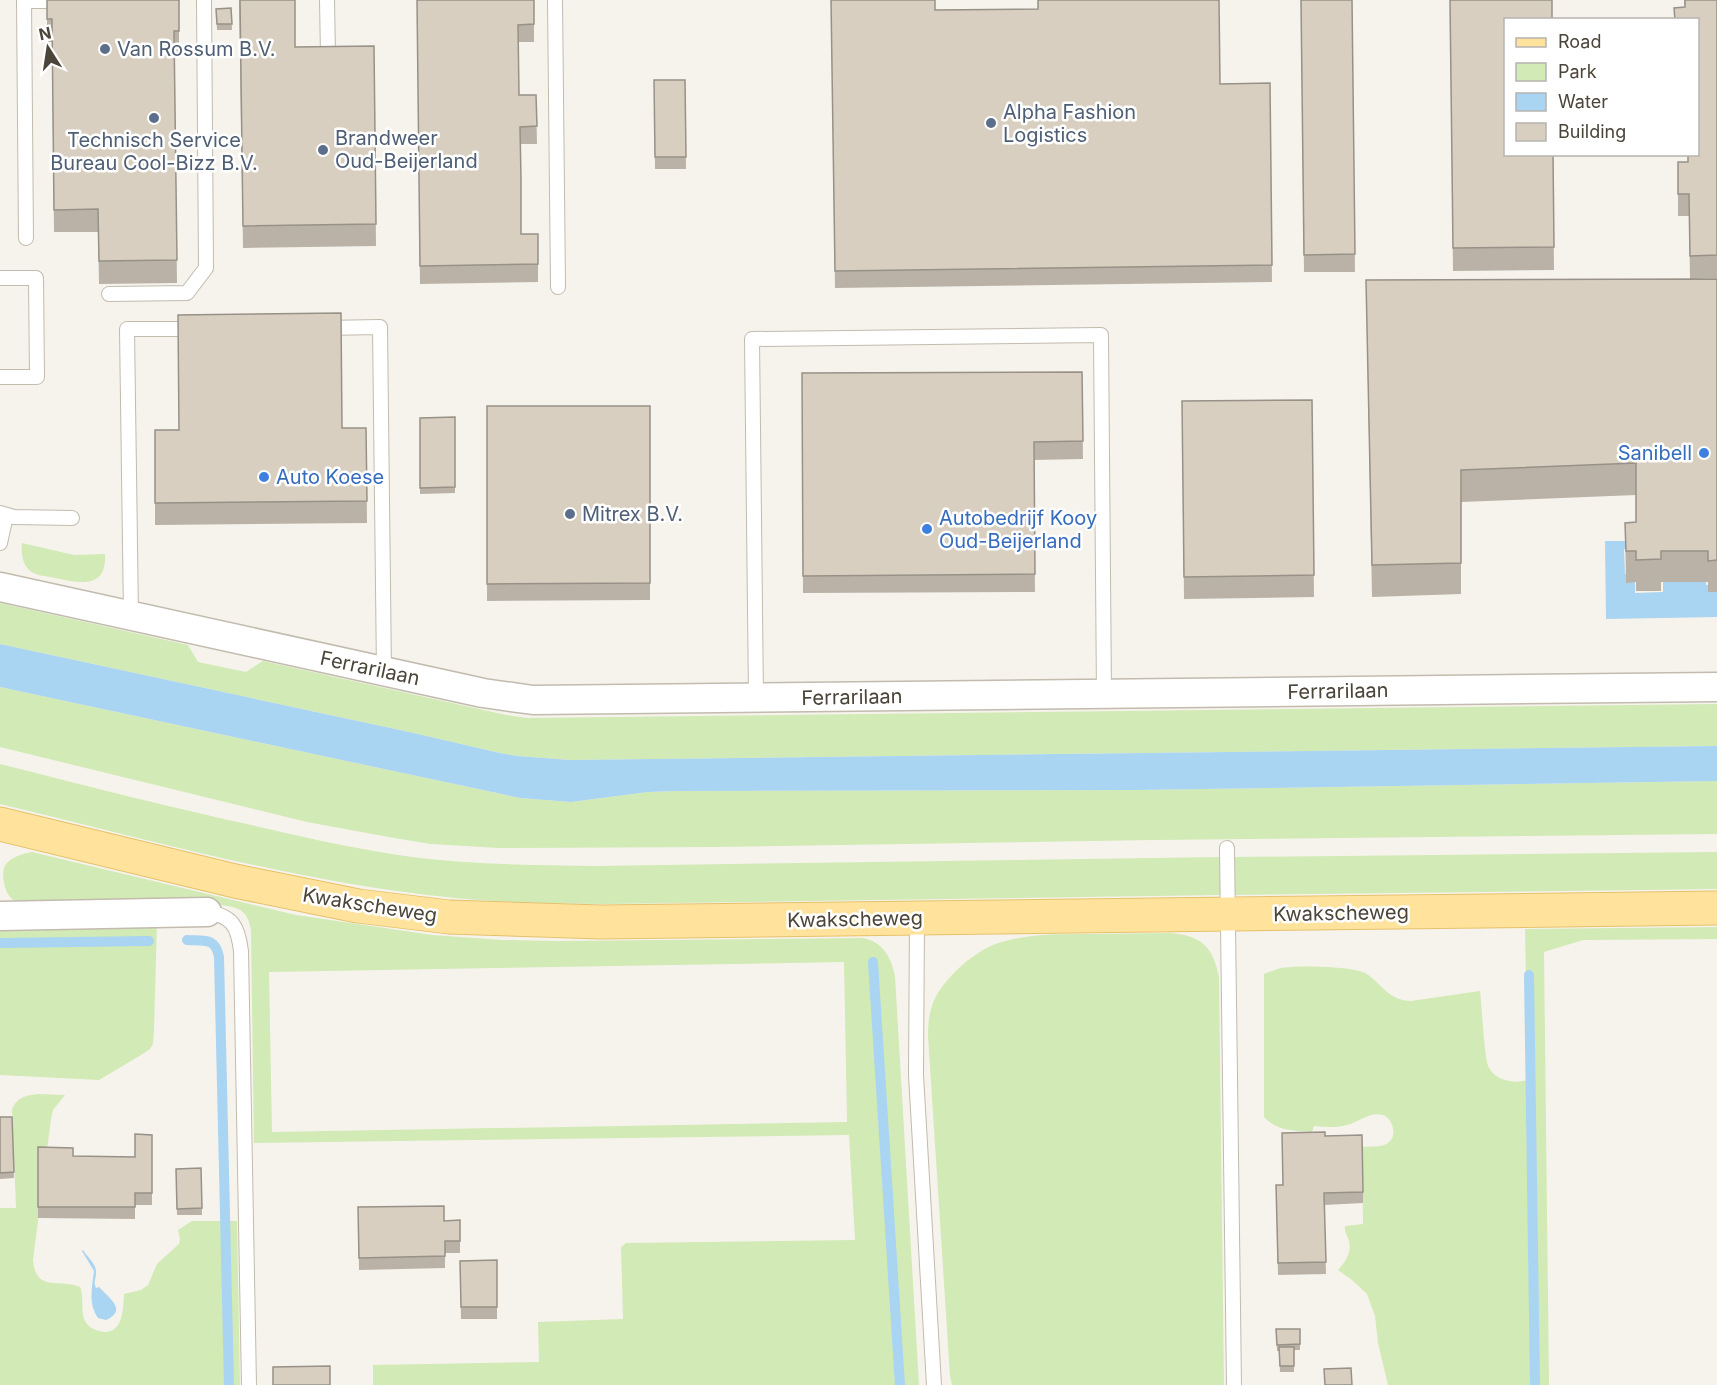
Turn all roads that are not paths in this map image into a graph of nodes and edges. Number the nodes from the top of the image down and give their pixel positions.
1 (204, 0) edge
2 (327, 0) edge
3 (555, 0) edge
4 (24, 1) edge
5 (80, 1) edge
6 (328, 55) edge
7 (26, 238) dead end
8 (0, 278) edge
9 (558, 287) dead end
10 (109, 294) edge
11 (311, 328) edge
12 (208, 329) edge
13 (0, 377) edge
14 (3, 515) edge
15 (72, 518) dead end
16 (0, 543) edge
17 (0, 587) edge
18 (131, 615) junction
19 (384, 672) junction
20 (1717, 687) edge
21 (1104, 695) junction
22 (756, 698) junction
23 (1, 829) edge
24 (1227, 848) dead end
25 (1717, 908) edge
26 (207, 912) joint
27 (1228, 915) junction
28 (0, 916) edge
29 (917, 918) junction
30 (249, 1385) edge
31 (934, 1385) edge
32 (1234, 1385) edge

1 - 10 lane
2 - 6 lane
3 - 9 lane
4 - 5 lane
4 - 7 lane
8 - 13 lane
11 - 19 lane
12 - 18 lane
14 - 15 lane
14 - 16 lane
17 - 18 street, Ferrarilaan
18 - 19 street, Ferrarilaan
19 - 22 street, Ferrarilaan
20 - 21 street, Ferrarilaan
21 - 22 street, Ferrarilaan
21 - 22 lane
23 - 29 main road, Kwakscheweg
24 - 27 lane
25 - 27 main road, Kwakscheweg
26 - 28 street
26 - 30 lane
27 - 29 main road, Kwakscheweg
27 - 32 lane
29 - 31 lane

